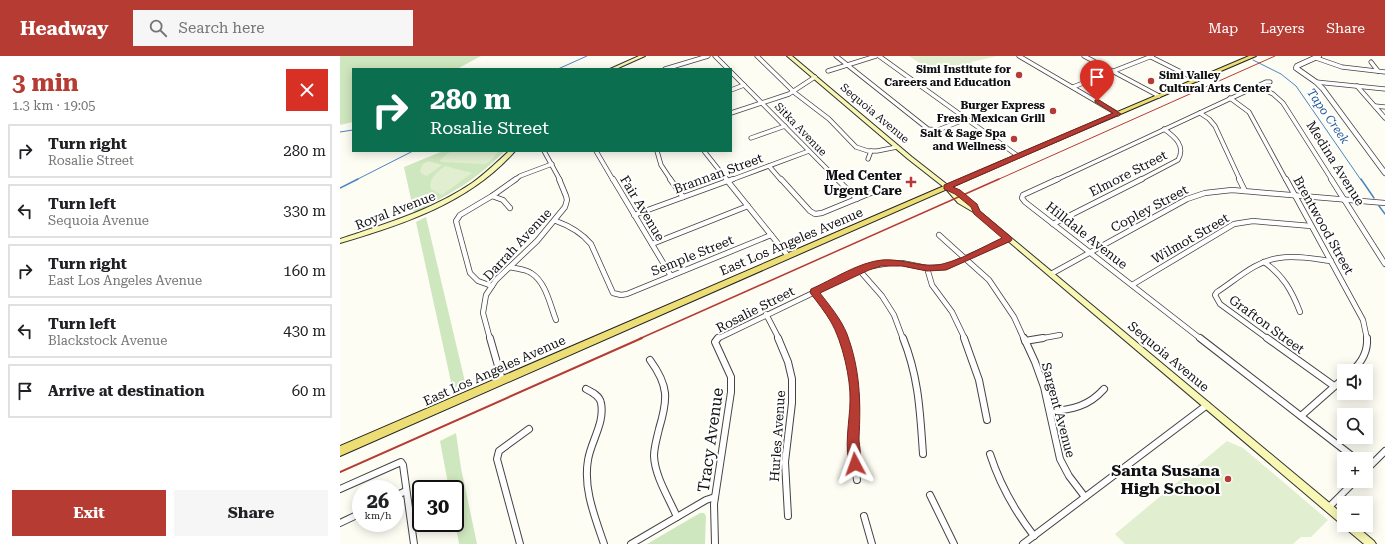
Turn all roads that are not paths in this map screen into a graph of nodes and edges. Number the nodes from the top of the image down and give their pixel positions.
1 (643, 56) edge
2 (708, 56) edge
3 (715, 56) edge
4 (756, 56) edge
5 (789, 56) edge
6 (836, 56) edge
7 (876, 56) edge
8 (880, 56) edge
9 (1019, 56) edge
10 (1084, 56) edge
11 (1150, 56) edge
12 (1253, 56) edge
13 (1318, 57) edge
14 (1371, 62) dead end
15 (847, 65) junction
16 (614, 68) edge
17 (668, 68) edge
18 (727, 68) edge
19 (828, 71) dead end
20 (1113, 71) junction
21 (1378, 71) junction
22 (1385, 72) edge
23 (732, 73) edge
24 (814, 77) junction
25 (1198, 80) junction
26 (1270, 82) dead end
27 (1316, 82) junction
28 (744, 86) junction
29 (1257, 86) junction
30 (1357, 86) junction
31 (1073, 87) junction
32 (1385, 89) edge
33 (732, 90) edge
34 (794, 92) junction
35 (1159, 96) junction
36 (1230, 98) junction
37 (762, 103) junction
38 (1375, 106) junction
39 (1385, 107) edge
40 (1200, 112) junction
41 (732, 113) edge
42 (1118, 114) junction
43 (1385, 118) edge
44 (966, 119) junction
45 (785, 126) junction
46 (1164, 129) junction
47 (751, 138) dead end
48 (897, 147) junction
49 (809, 151) junction
50 (871, 151) junction
51 (511, 152) edge
52 (545, 152) edge
53 (597, 152) edge
54 (657, 152) edge
55 (705, 152) edge
56 (1018, 156) junction
57 (868, 160) dead end
58 (552, 164) junction
59 (769, 166) junction
60 (1385, 173) edge
61 (728, 181) junction
62 (947, 187) junction
63 (878, 190) dead end
64 (1246, 191) junction
65 (1294, 195) junction
66 (492, 196) junction
67 (683, 197) junction
68 (857, 199) junction
69 (1344, 199) junction
70 (1385, 203) edge
71 (748, 206) junction
72 (510, 208) dead end
73 (634, 215) junction
74 (556, 221) junction
75 (1053, 224) junction
76 (1311, 226) junction
77 (771, 235) junction
78 (940, 235) dead end
79 (1008, 239) junction
80 (340, 242) edge
81 (652, 244) junction
82 (1090, 253) junction
83 (788, 256) junction
84 (966, 259) junction
85 (1331, 261) junction
86 (1264, 262) junction
87 (1385, 264) edge
88 (510, 267) junction
89 (927, 268) junction
90 (860, 270) junction
91 (1051, 274) junction
92 (671, 276) junction
93 (1132, 285) junction
94 (492, 286) junction
95 (814, 292) junction
96 (1300, 312) dead end
97 (766, 314) junction
98 (556, 320) dead end
99 (1060, 335) dead end
100 (1025, 341) junction
101 (715, 342) joint
102 (650, 360) dead end
103 (1360, 364) edge
104 (502, 380) junction
105 (1337, 384) edge
106 (1334, 386) junction
107 (586, 388) dead end
108 (1104, 389) dead end
109 (1207, 405) junction
110 (1050, 410) junction
111 (1301, 416) junction
112 (988, 420) dead end
113 (529, 429) dead end
114 (340, 451) edge
115 (1385, 451) edge
116 (1347, 452) edge
117 (923, 454) dead end
118 (990, 454) dead end
119 (1373, 462) edge
120 (857, 480) dead end
121 (340, 488) edge
122 (1348, 488) edge
123 (406, 491) joint
124 (930, 495) dead end
125 (715, 497) junction
126 (1085, 497) junction
127 (1328, 508) junction
128 (1337, 515) edge
129 (788, 516) dead end
130 (864, 516) dead end
131 (352, 517) edge
132 (677, 517) junction
133 (340, 523) edge
134 (1356, 532) edge
135 (1034, 536) junction
136 (414, 544) edge
137 (520, 544) edge
138 (604, 544) edge
139 (631, 544) edge
140 (716, 544) edge
141 (872, 544) edge
142 (954, 544) edge
143 (1023, 544) edge
144 (1371, 544) edge

1 - 16 main road
2 - 17 street
3 - 18 street
4 - 34 street
5 - 24 main road, Sequoia Avenue
6 - 15 street
7 - 15 street
8 - 44 street
9 - 31 street
10 - 20 street
11 - 20 street
11 - 25 street
12 - 25 main road, East Los Angeles Avenue
13 - 21 street
13 - 27 street
14 - 21 street
15 - 19 street
15 - 44 street
20 - 31 street
20 - 35 street
21 - 22 street
23 - 28 street, Sitka Avenue
24 - 34 street
24 - 48 main road, Sequoia Avenue
25 - 35 main road, East Los Angeles Avenue
26 - 29 street, Hilldale Avenue
27 - 30 street
27 - 60 street
28 - 33 street
28 - 37 street, Sitka Avenue
29 - 36 street, Hilldale Avenue
29 - 69 street, Medina Avenue
30 - 32 street
30 - 38 street
31 - 42 street
34 - 37 street
34 - 50 street
35 - 42 main road, East Los Angeles Avenue
36 - 40 street, Hilldale Avenue
36 - 65 street, Brentwood Street
37 - 41 street
37 - 45 street, Sitka Avenue
38 - 39 street
38 - 43 street
40 - 46 street, Hilldale Avenue
40 - 64 street
42 - 56 main road, East Los Angeles Avenue
44 - 56 street
45 - 47 street
45 - 49 street, Sitka Avenue
46 - 75 street, Elmore Street
46 - 75 street, Hilldale Avenue
48 - 50 street
48 - 62 main road, Sequoia Avenue
49 - 59 street, Brannan Street
49 - 68 street, Sitka Avenue
50 - 57 street
51 - 80 main road, Royal Avenue
52 - 58 street, Darrah Avenue
53 - 73 street, Fair Avenue
54 - 67 street
55 - 61 street
56 - 62 main road, East Los Angeles Avenue
58 - 66 street
58 - 74 street, Darrah Avenue
59 - 61 street, Brannan Street
59 - 68 street
61 - 67 street, Brannan Street
61 - 71 street
62 - 79 main road, Sequoia Avenue
62 - 83 main road, East Los Angeles Avenue
63 - 68 street
64 - 65 street, Copley Street
64 - 82 street, Copley Street
65 - 69 street, Copley Street
65 - 76 street, Brentwood Street
66 - 72 street
66 - 94 street
67 - 73 street, Brannan Street
69 - 70 street, Copley Street
69 - 87 street, Medina Avenue
71 - 77 street
71 - 81 street
73 - 81 street, Fair Avenue
74 - 88 street, Darrah Avenue
74 - 92 street, Semple Street
75 - 82 street, Hilldale Avenue
76 - 85 street, Brentwood Street
76 - 93 street, Wilmot Street
77 - 83 street
77 - 92 street, Semple Street
78 - 84 street, Sargent Avenue
79 - 84 street, Rosalie Street
79 - 91 main road, Sequoia Avenue
81 - 92 street, Fair Avenue
82 - 91 street, Copley Street
82 - 93 street, Hilldale Avenue
83 - 104 main road, East Los Angeles Avenue
84 - 89 street, Rosalie Street
84 - 100 street, Sargent Avenue
85 - 86 street, Grafton Street
85 - 103 street, Brentwood Street
86 - 96 street
86 - 106 street, Grafton Street
88 - 94 street, Darrah Avenue
88 - 98 street
89 - 90 street, Rosalie Street
89 - 112 street
90 - 95 street, Rosalie Street
90 - 117 street
91 - 109 main road, Sequoia Avenue
93 - 111 street, Hilldale Avenue
94 - 104 street, Darrah Avenue
95 - 97 street, Rosalie Street
95 - 120 street
97 - 101 street, Rosalie Street
97 - 129 street, Hurles Avenue
99 - 100 street
100 - 110 street, Sargent Avenue
101 - 125 street, Tracy Avenue
102 - 132 street
104 - 114 main road, East Los Angeles Avenue
105 - 106 street
106 - 111 street
107 - 138 street
108 - 110 street
109 - 126 street
109 - 127 main road, Sequoia Avenue
110 - 126 street, Sargent Avenue
111 - 116 street, Hilldale Avenue
113 - 137 street
115 - 119 street
118 - 135 street
121 - 123 street
122 - 127 street
123 - 136 street
124 - 142 street
125 - 132 street
125 - 140 street, Tracy Avenue
126 - 135 street
127 - 128 main road, Sequoia Avenue
130 - 141 street
131 - 133 street
132 - 139 street
134 - 144 main road
135 - 143 street

